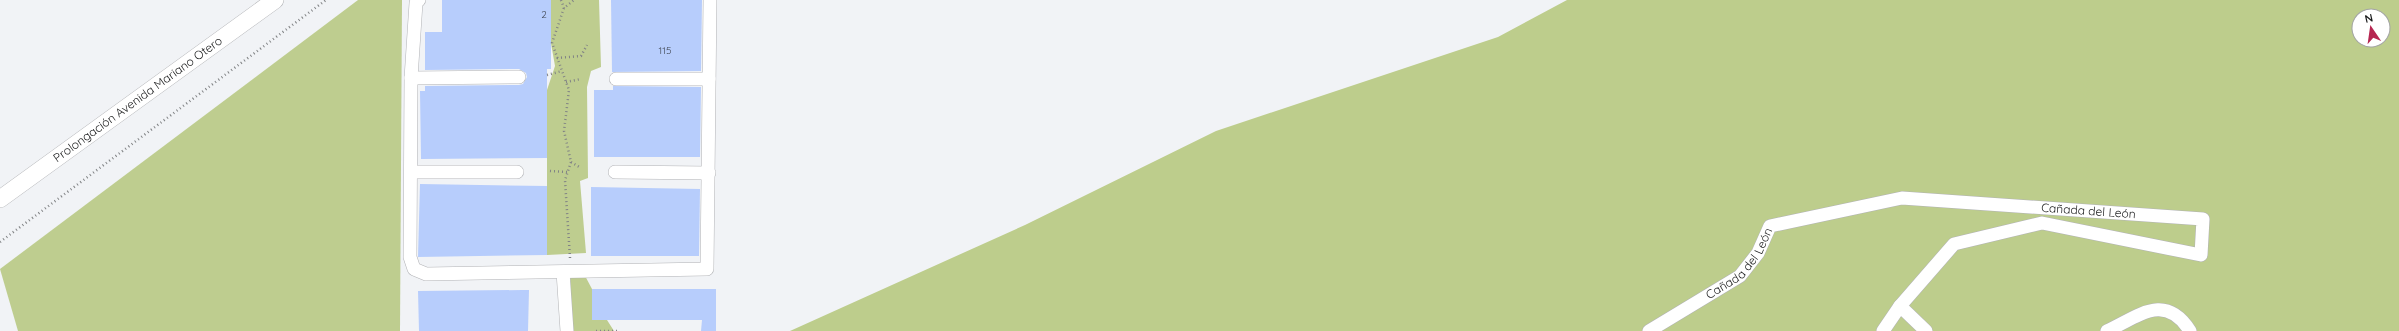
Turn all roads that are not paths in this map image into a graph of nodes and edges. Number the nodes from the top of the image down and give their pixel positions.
1 (275, 0) edge
2 (419, 0) edge
3 (710, 0) edge
4 (519, 77) dead end
5 (411, 78) junction
6 (616, 79) dead end
7 (709, 79) junction
8 (411, 172) junction
9 (517, 172) dead end
10 (615, 172) dead end
11 (709, 173) junction
12 (0, 199) edge
13 (567, 272) junction
14 (1900, 306) junction
15 (567, 331) edge
16 (1649, 331) edge
17 (1883, 331) edge
18 (1926, 331) edge
19 (2107, 331) edge
20 (2190, 331) edge

1 - 12 street, Prolongación Avenida Mariano Otero
2 - 5 street
3 - 7 street
4 - 5 street
5 - 8 street
6 - 7 street
7 - 11 street
8 - 9 street
8 - 13 street
10 - 11 street
11 - 13 street
13 - 15 street
14 - 16 street, Cañada del León
14 - 17 street, Cañada del León
14 - 18 street
19 - 20 street

